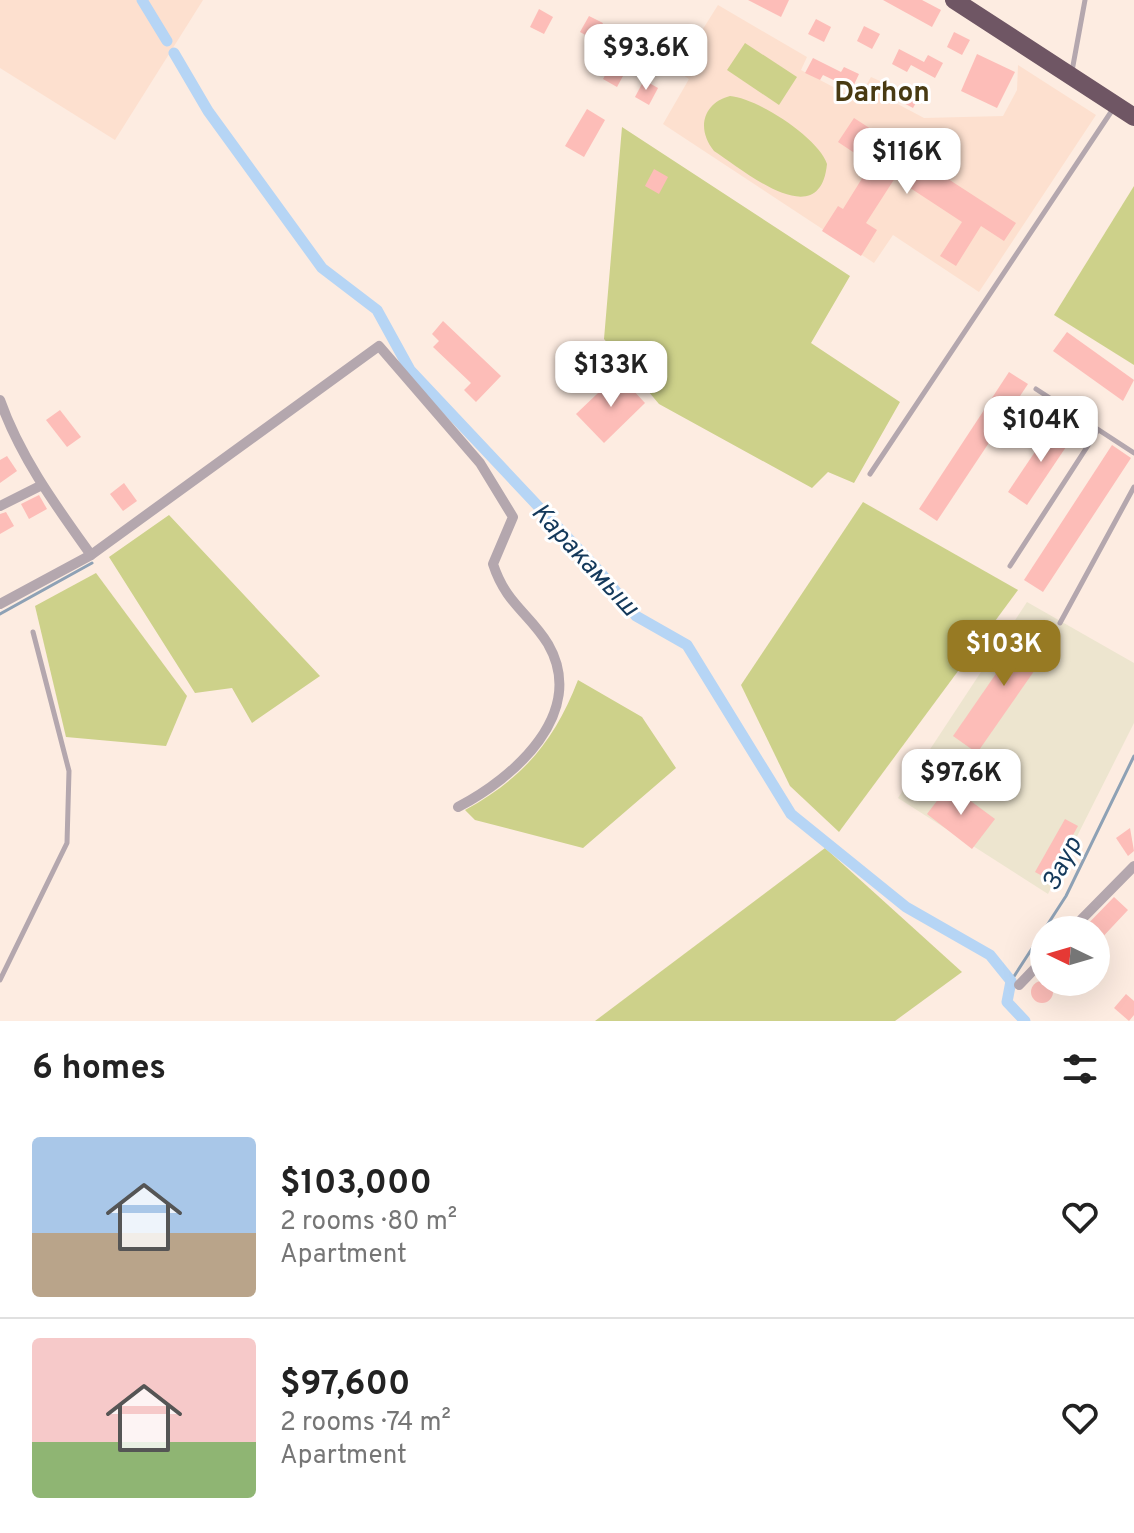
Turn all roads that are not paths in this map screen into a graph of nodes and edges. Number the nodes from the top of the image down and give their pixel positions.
1 (1085, 0) edge
2 (963, 2) edge
3 (1071, 75) junction
4 (1115, 105) junction
5 (1134, 117) edge
6 (1036, 389) dead end
7 (0, 400) edge
8 (1098, 430) junction
9 (1134, 453) edge
10 (870, 474) dead end
11 (42, 485) junction
12 (1134, 487) edge
13 (0, 506) edge
14 (91, 555) junction
15 (1010, 566) dead end
16 (0, 604) edge
17 (1060, 623) dead end
18 (33, 632) dead end
19 (458, 807) dead end
20 (1134, 866) edge
21 (1085, 916) edge
22 (1030, 974) edge
23 (0, 980) edge
24 (1019, 985) dead end

1 - 3 lane
2 - 3 highway
3 - 4 highway
4 - 5 highway
4 - 10 lane
6 - 8 lane
7 - 11 street
8 - 9 lane
8 - 15 lane
11 - 13 street
11 - 14 street
12 - 17 lane
14 - 16 street
14 - 19 street
18 - 23 lane
20 - 21 street
22 - 24 street

